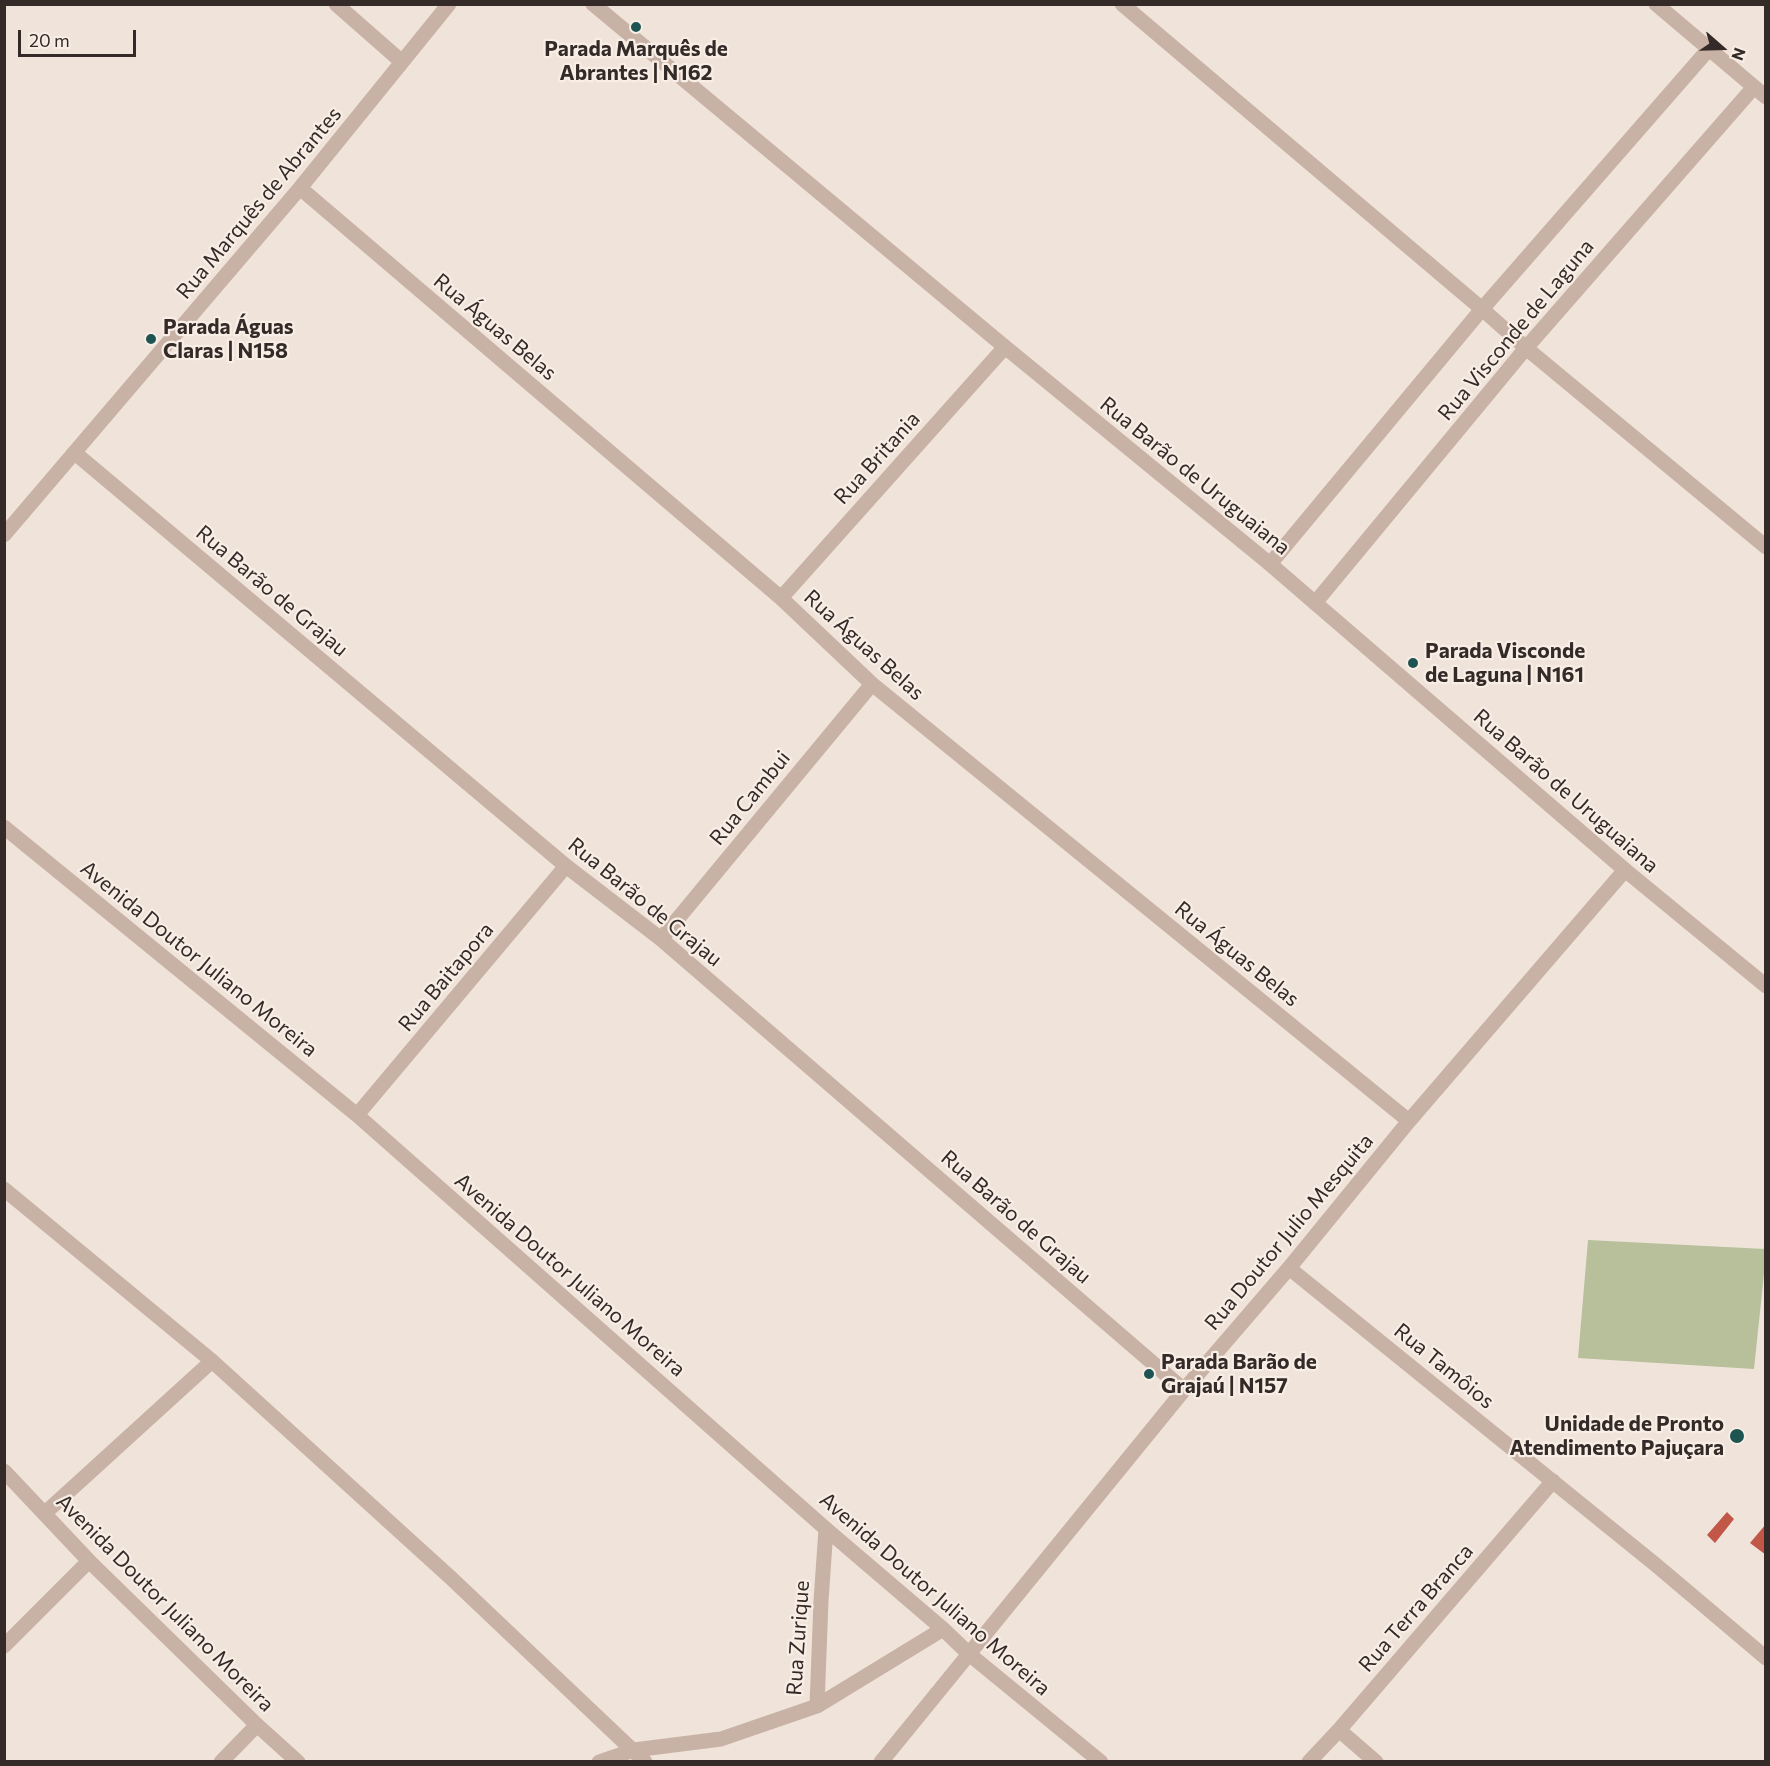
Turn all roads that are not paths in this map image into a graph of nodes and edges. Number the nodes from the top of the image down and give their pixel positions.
1 (336, 4) edge
2 (449, 4) edge
3 (593, 4) edge
4 (1122, 4) edge
5 (1656, 4) edge
6 (1708, 50) junction
7 (402, 62) junction
8 (1760, 92) edge
9 (300, 188) junction
10 (1482, 309) junction
11 (1005, 346) junction
12 (1526, 348) junction
13 (75, 453) junction
14 (4, 535) edge
15 (1766, 547) edge
16 (1270, 564) junction
17 (781, 598) junction
18 (1315, 603) junction
19 (872, 684) junction
20 (4, 827) edge
21 (566, 866) junction
22 (1625, 870) junction
23 (661, 939) junction
24 (1766, 986) edge
25 (357, 1115) junction
26 (1409, 1120) junction
27 (4, 1189) edge
28 (1289, 1268) junction
29 (212, 1361) junction
30 (1184, 1390) junction
31 (4, 1471) edge
32 (1553, 1481) junction
33 (45, 1513) junction
34 (826, 1529) junction
35 (89, 1561) junction
36 (943, 1629) junction
37 (4, 1646) edge
38 (969, 1654) junction
39 (1766, 1658) edge
40 (817, 1706) junction
41 (257, 1725) junction
42 (1339, 1730) junction
43 (634, 1750) junction
44 (221, 1761) edge
45 (298, 1761) edge
46 (599, 1761) edge
47 (645, 1761) edge
48 (881, 1761) edge
49 (1101, 1761) edge
50 (1309, 1761) edge
51 (1376, 1761) edge

1 - 7 street
2 - 7 street, Rua Marquês de Abrantes
3 - 11 street, Rua Barão de Uruguaiana
4 - 10 street
5 - 6 street
6 - 8 street
6 - 10 street, Rua Visconde de Laguna
7 - 9 street, Rua Marquês de Abrantes
8 - 12 street, Rua Visconde de Laguna
9 - 13 street, Rua Marquês de Abrantes
9 - 17 street, Rua Águas Belas
10 - 12 street
10 - 16 street, Rua Visconde de Laguna
11 - 16 street, Rua Barão de Uruguaiana
11 - 17 street, Rua Britania
12 - 15 street
12 - 18 street, Rua Visconde de Laguna
13 - 14 street, Rua Marquês de Abrantes
13 - 21 street, Rua Barão de Grajau
16 - 18 street, Rua Barão de Uruguaiana
17 - 19 street, Rua Águas Belas
18 - 22 street, Rua Barão de Uruguaiana
19 - 23 street, Rua Cambui
19 - 26 street, Rua Águas Belas
20 - 25 street, Avenida Doutor Juliano Moreira
21 - 23 street, Rua Barão de Grajau
21 - 25 street, Rua Baitapora
22 - 24 street, Rua Barão de Uruguaiana
22 - 26 street, Rua Doutor Julio Mesquita
23 - 30 street, Rua Barão de Grajau
25 - 34 street, Avenida Doutor Juliano Moreira
26 - 28 street, Rua Doutor Julio Mesquita
27 - 29 street
28 - 30 street, Rua Doutor Julio Mesquita
28 - 32 street, Rua Tamôios
29 - 33 street
29 - 43 street
30 - 38 street, Rua Doutor Julio Mesquita
31 - 33 street, Avenida Doutor Juliano Moreira
32 - 39 street, Rua Tamôios
32 - 42 street, Rua Terra Branca
33 - 35 street, Avenida Doutor Juliano Moreira
34 - 36 street, Avenida Doutor Juliano Moreira
34 - 40 street, Rua Zurique
35 - 37 street
35 - 41 street, Avenida Doutor Juliano Moreira
36 - 38 street, Avenida Doutor Juliano Moreira
36 - 40 street
38 - 48 street, Rua Doutor Julio Mesquita
38 - 49 street, Avenida Doutor Juliano Moreira
40 - 43 street, Rua Zurique
41 - 44 street
41 - 45 street, Avenida Doutor Juliano Moreira
42 - 50 street, Rua Terra Branca
42 - 51 street
43 - 46 street, Rua Zurique
43 - 47 street

